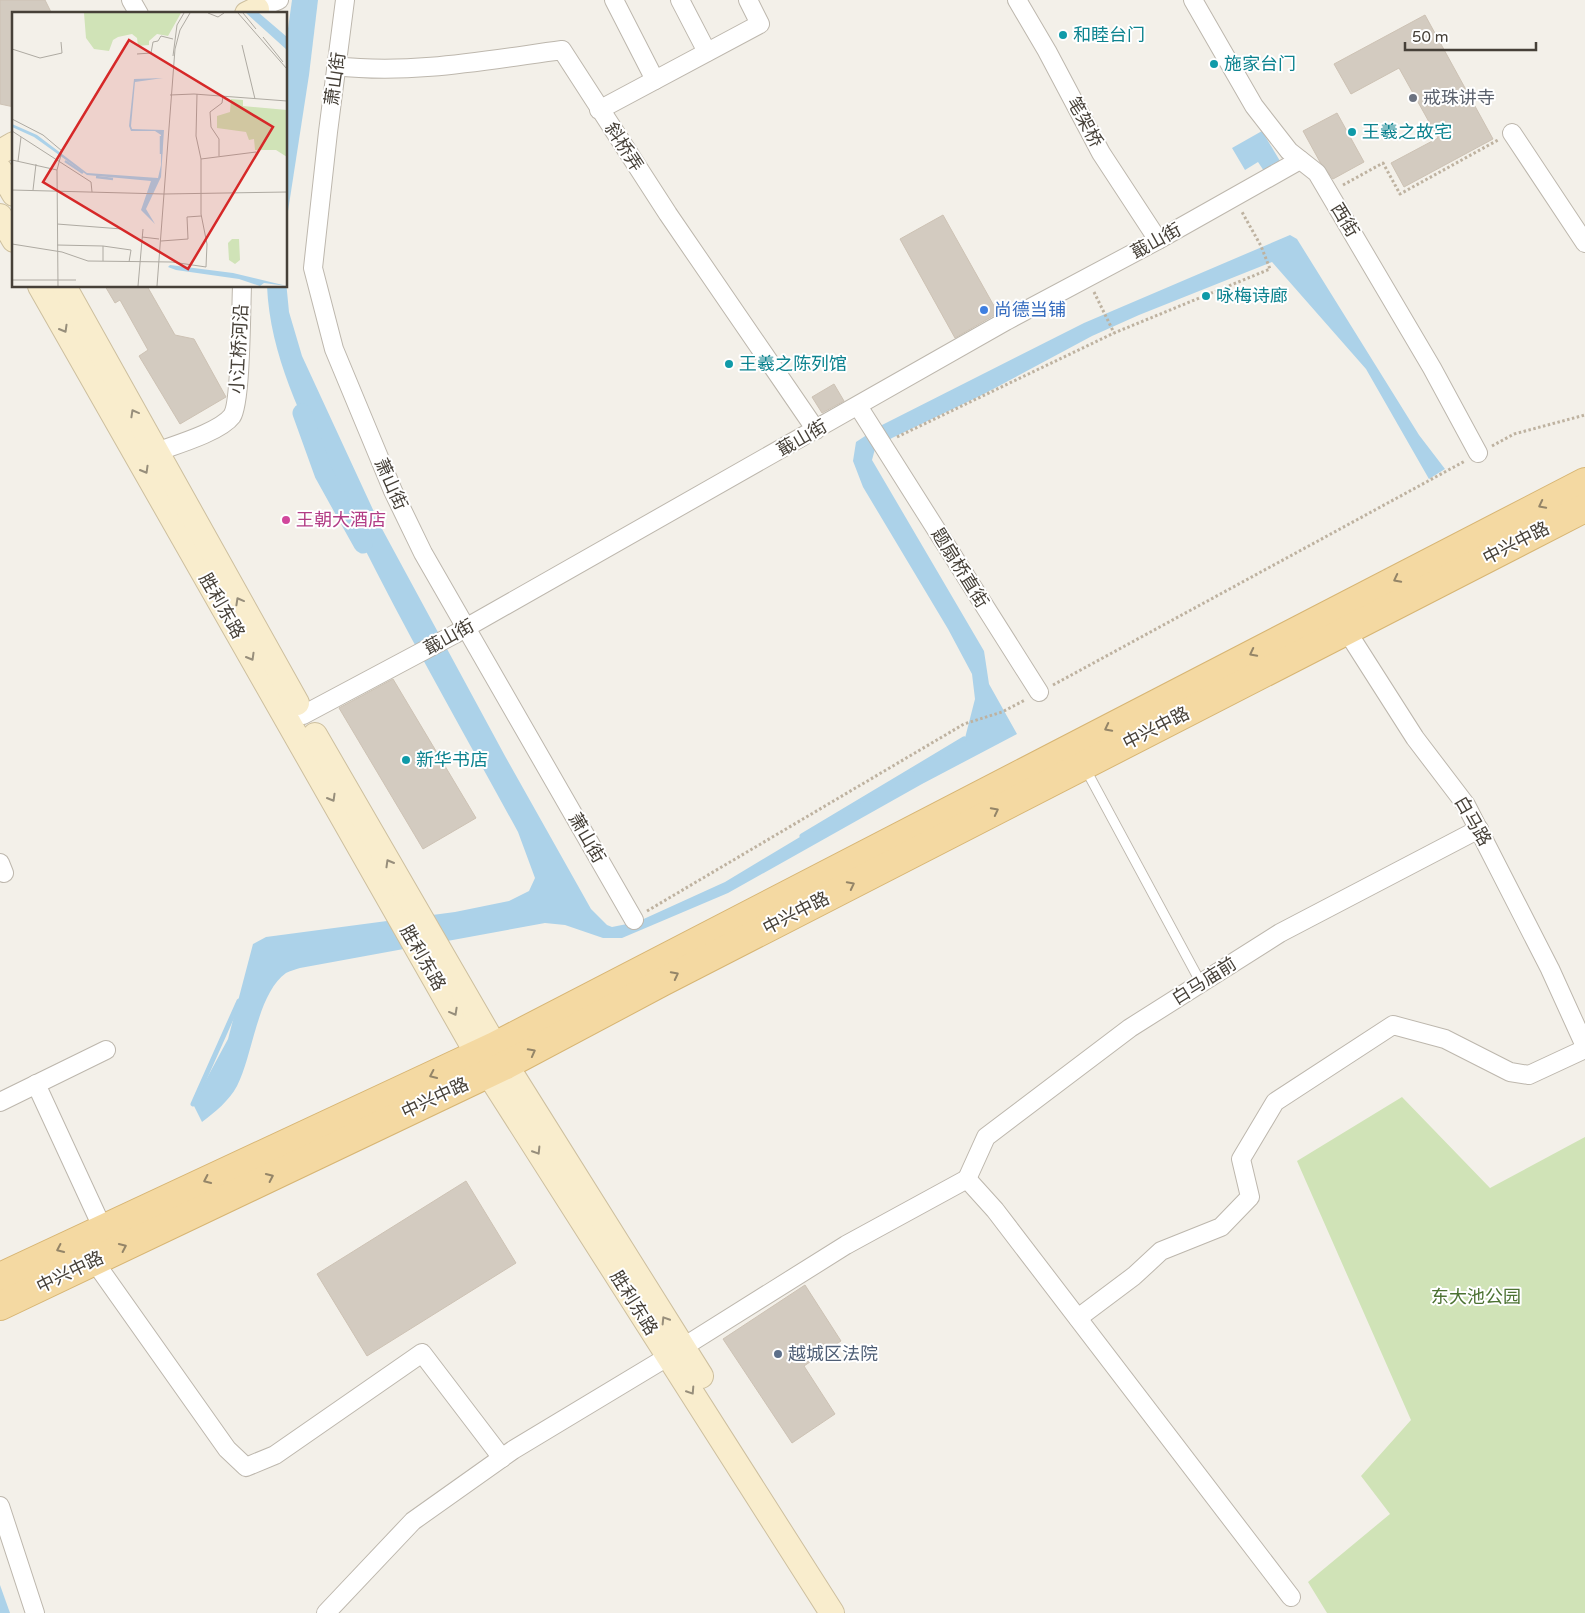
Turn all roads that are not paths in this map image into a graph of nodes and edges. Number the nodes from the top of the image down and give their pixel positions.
1 (131, 0) edge
2 (279, 0) edge
3 (345, 0) edge
4 (614, 0) edge
5 (680, 0) edge
6 (748, 0) edge
7 (1016, 0) edge
8 (1192, 0) edge
9 (255, 9) edge
10 (138, 12) edge
11 (707, 52) junction
12 (336, 66) junction
13 (654, 80) junction
14 (599, 110) junction
15 (1512, 133) road end
16 (12, 145) edge
17 (0, 152) edge
18 (1300, 160) junction
19 (0, 170) edge
20 (12, 191) edge
21 (0, 216) edge
22 (12, 237) edge
23 (1158, 240) junction
24 (1585, 243) edge
25 (41, 288) edge
26 (65, 288) edge
27 (242, 288) edge
28 (858, 406) junction
29 (816, 430) junction
30 (156, 452) junction
31 (1478, 453) road end
32 (1585, 482) edge
33 (1585, 508) edge
34 (1340, 621) junction
35 (460, 631) junction
36 (1039, 692) road end
37 (303, 715) junction
38 (1084, 765) junction
39 (1479, 829) junction
40 (403, 905) junction
41 (634, 920) road end
42 (1201, 983) junction
43 (1585, 1048) edge
44 (106, 1050) dead end
45 (492, 1060) junction
46 (36, 1084) junction
47 (0, 1102) edge
48 (967, 1179) junction
49 (103, 1229) junction
50 (94, 1261) junction
51 (0, 1277) edge
52 (0, 1306) edge
53 (1078, 1318) junction
54 (675, 1352) junction
55 (502, 1458) junction
56 (0, 1506) edge
57 (1291, 1597) dead end
58 (35, 1613) edge
59 (326, 1613) edge
60 (832, 1613) edge
61 (849, 1613) edge

1 - 10 street
2 - 9 street
3 - 12 street, 萧山街
4 - 13 street
5 - 11 street
6 - 11 street
7 - 23 street, 笔架桥
8 - 18 street, 西街
11 - 13 street
12 - 14 street, 斜桥弄
12 - 35 street, 萧山街
13 - 14 street
14 - 29 street, 斜桥弄
15 - 24 street
16 - 17 main road
18 - 23 street, 蕺山街
18 - 31 street, 西街
19 - 20 main road
21 - 22 main road
23 - 28 street, 蕺山街
25 -> 40 main road, 胜利东路
30 -> 26 main road, 胜利东路
27 - 30 street, 小江桥河沿
28 - 29 street, 蕺山街
28 - 36 street, 题扇桥直街
29 - 35 street, 蕺山街
37 -> 30 main road, 胜利东路
32 -> 34 main road, 中兴中路
33 - 34 main road, 中兴中路
34 - 38 main road, 中兴中路
34 - 39 street, 白马路
34 -> 45 main road, 中兴中路
35 - 37 street, 蕺山街
35 - 41 street, 萧山街
40 -> 37 main road, 胜利东路
38 - 42 lane
45 -> 38 main road, 中兴中路
39 - 42 street, 白马庙前
39 - 43 street, 白马路
40 - 45 main road, 胜利东路
42 - 48 street, 白马庙前
43 - 53 street
44 - 46 street
45 -> 49 main road, 中兴中路
50 -> 45 main road, 中兴中路
45 - 54 main road, 胜利东路
46 - 47 street
46 - 49 street
48 - 53 street
48 - 54 street
49 -> 51 main road, 中兴中路
50 - 52 main road, 中兴中路
50 - 55 street
53 - 57 street
54 - 55 street
54 -> 60 main road, 胜利东路
54 - 61 main road, 胜利东路
55 - 59 street
56 - 58 street

